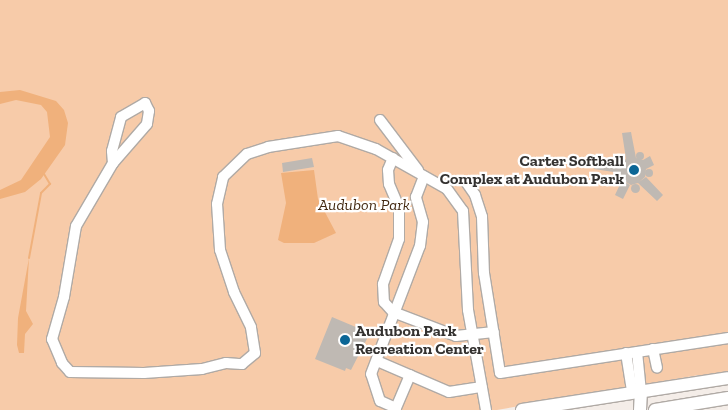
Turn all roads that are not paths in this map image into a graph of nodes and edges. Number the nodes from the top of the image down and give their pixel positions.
1 (380, 120) dead end
2 (393, 158) junction
3 (113, 163) junction
4 (423, 175) junction
5 (466, 182) dead end
6 (464, 231) junction
7 (482, 233) junction
8 (397, 313) junction
9 (494, 332) junction
10 (473, 335) junction
11 (728, 338) edge
12 (653, 349) junction
13 (637, 352) junction
14 (626, 353) junction
15 (377, 361) junction
16 (657, 368) dead end
17 (410, 375) junction
18 (728, 379) edge
19 (482, 387) junction
20 (641, 392) junction
21 (728, 398) edge
22 (708, 406) edge
23 (486, 410) edge
24 (522, 410) edge
25 (640, 410) edge
26 (655, 410) edge

1 - 4 lane
2 - 3 lane
2 - 4 lane
2 - 8 lane
3 - 3 lane
4 - 6 lane
4 - 8 lane
5 - 7 lane
6 - 7 lane
6 - 10 lane
7 - 9 lane
8 - 10 lane
8 - 15 lane
9 - 10 lane
9 - 14 lane
10 - 19 lane
11 - 12 lane
12 - 13 lane
12 - 16 lane
13 - 14 lane
13 - 20 lane
14 - 20 lane
15 - 17 lane
15 - 17 lane
17 - 19 lane
18 - 20 main road
19 - 23 lane
20 - 24 main road
20 - 25 main road
21 - 22 main road
22 - 26 main road

